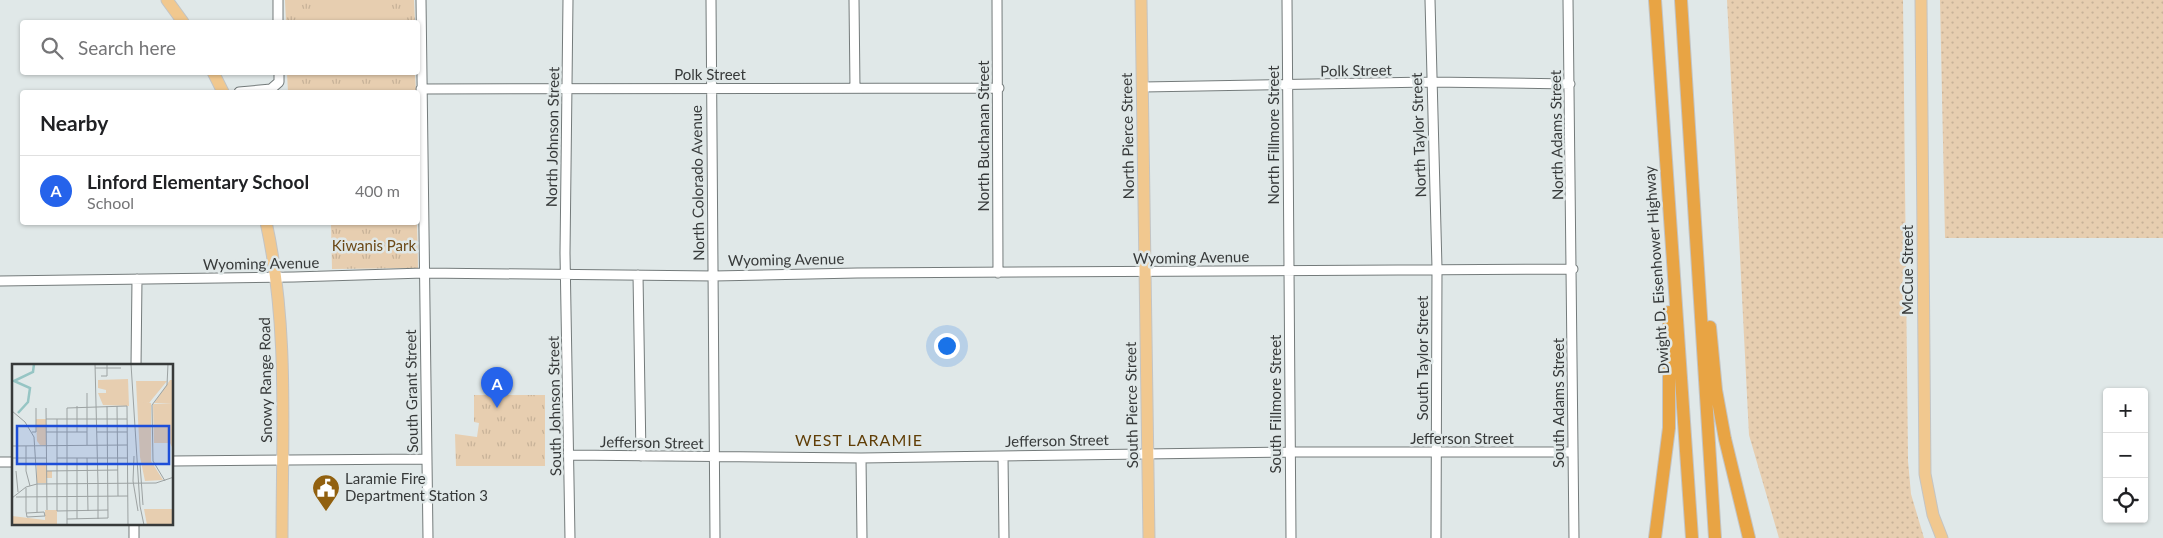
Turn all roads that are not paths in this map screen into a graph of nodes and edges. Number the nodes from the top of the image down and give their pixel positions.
1 (167, 0) edge
2 (278, 0) edge
3 (421, 0) edge
4 (568, 0) edge
5 (710, 0) edge
6 (854, 0) edge
7 (997, 0) edge
8 (1141, 0) edge
9 (1287, 0) edge
10 (1430, 0) edge
11 (1568, 0) edge
12 (1655, 0) edge
13 (1681, 0) edge
14 (1921, 0) edge
15 (182, 20) edge
16 (278, 20) edge
17 (214, 75) edge
18 (279, 75) edge
19 (1430, 82) junction
20 (1570, 84) junction
21 (1288, 86) junction
22 (1142, 87) junction
23 (855, 88) junction
24 (999, 88) junction
25 (421, 89) junction
26 (710, 89) junction
27 (222, 90) edge
28 (260, 90) edge
29 (567, 90) junction
30 (1691, 158) junction
31 (1669, 202) junction
32 (267, 225) edge
33 (1437, 268) junction
34 (1573, 269) junction
35 (1289, 270) junction
36 (1144, 272) junction
37 (424, 273) junction
38 (566, 273) junction
39 (998, 273) junction
40 (638, 275) junction
41 (714, 276) junction
42 (276, 278) junction
43 (136, 279) junction
44 (0, 281) edge
45 (136, 364) edge
46 (1290, 452) junction
47 (1573, 452) junction
48 (1437, 453) junction
49 (1149, 454) junction
50 (570, 455) junction
51 (641, 456) junction
52 (1003, 456) junction
53 (714, 457) junction
54 (282, 458) junction
55 (861, 458) junction
56 (426, 459) junction
57 (174, 461) edge
58 (282, 538) edge
59 (428, 538) edge
60 (570, 538) edge
61 (715, 538) edge
62 (862, 538) edge
63 (1004, 538) edge
64 (1149, 538) edge
65 (1291, 538) edge
66 (1436, 538) edge
67 (1574, 538) edge
68 (1655, 538) edge
69 (1692, 538) edge
70 (1715, 538) edge
71 (1750, 538) edge
72 (1942, 538) edge

1 - 15 main road
2 - 16 street
3 - 25 street, South Grant Street
4 - 29 street, North Johnson Street
5 - 26 street, North Colorado Avenue
6 - 23 street
7 - 24 street, North Buchanan Street
8 - 22 main road, North Pierce Street
9 - 21 street, North Fillmore Street
10 - 19 street, North Taylor Street
11 - 20 street, North Adams Street
12 - 31 highway, Dwight D. Eisenhower Highway
13 - 30 highway
14 - 72 main road, McCue Street
17 - 27 main road
18 - 28 street
19 - 20 street, Polk Street
19 - 21 street, Polk Street
19 - 33 street, North Taylor Street
20 - 34 street, North Adams Street
21 - 22 street, Polk Street
21 - 35 street, North Fillmore Street
22 - 36 main road, North Pierce Street
23 - 24 street, Polk Street
23 - 26 street, Polk Street
24 - 39 street, North Buchanan Street
25 - 29 street, Polk Street
25 - 37 street, South Grant Street
26 - 29 street, Polk Street
26 - 41 street, North Colorado Avenue
29 - 38 street, North Johnson Street
30 - 70 highway
30 - 71 highway
31 - 68 highway
31 - 69 highway, Dwight D. Eisenhower Highway
32 - 42 main road, Snowy Range Road
33 - 34 street, Wyoming Avenue
33 - 35 street, Wyoming Avenue
33 - 48 street, South Taylor Street
34 - 47 street, South Adams Street
35 - 36 street, Wyoming Avenue
35 - 46 street, South Fillmore Street
36 - 39 street, Wyoming Avenue
36 - 49 main road, South Pierce Street
37 - 38 street, Wyoming Avenue
37 - 42 street, Wyoming Avenue
37 - 56 street, South Grant Street
38 - 40 street, Wyoming Avenue
38 - 50 street, South Johnson Street
39 - 41 street, Wyoming Avenue
40 - 41 street, Wyoming Avenue
40 - 51 street
41 - 53 street, North Colorado Avenue
42 - 43 street, Wyoming Avenue
42 - 54 main road, Snowy Range Road
43 - 44 street, Wyoming Avenue
43 - 45 street
46 - 48 street, Jefferson Street
46 - 49 street, Jefferson Street
46 - 65 street, South Fillmore Street
47 - 48 street, Jefferson Street
47 - 67 street, South Adams Street
48 - 66 street, South Taylor Street
49 - 52 street, Jefferson Street
49 - 64 main road, South Pierce Street
50 - 51 street, Jefferson Street
50 - 60 street, South Johnson Street
51 - 53 street, Jefferson Street
52 - 55 street, Jefferson Street
52 - 63 street
53 - 55 street, Jefferson Street
53 - 61 street, North Colorado Avenue
54 - 56 street
54 - 57 street
54 - 58 main road, Snowy Range Road
55 - 62 street
56 - 59 street, South Grant Street

